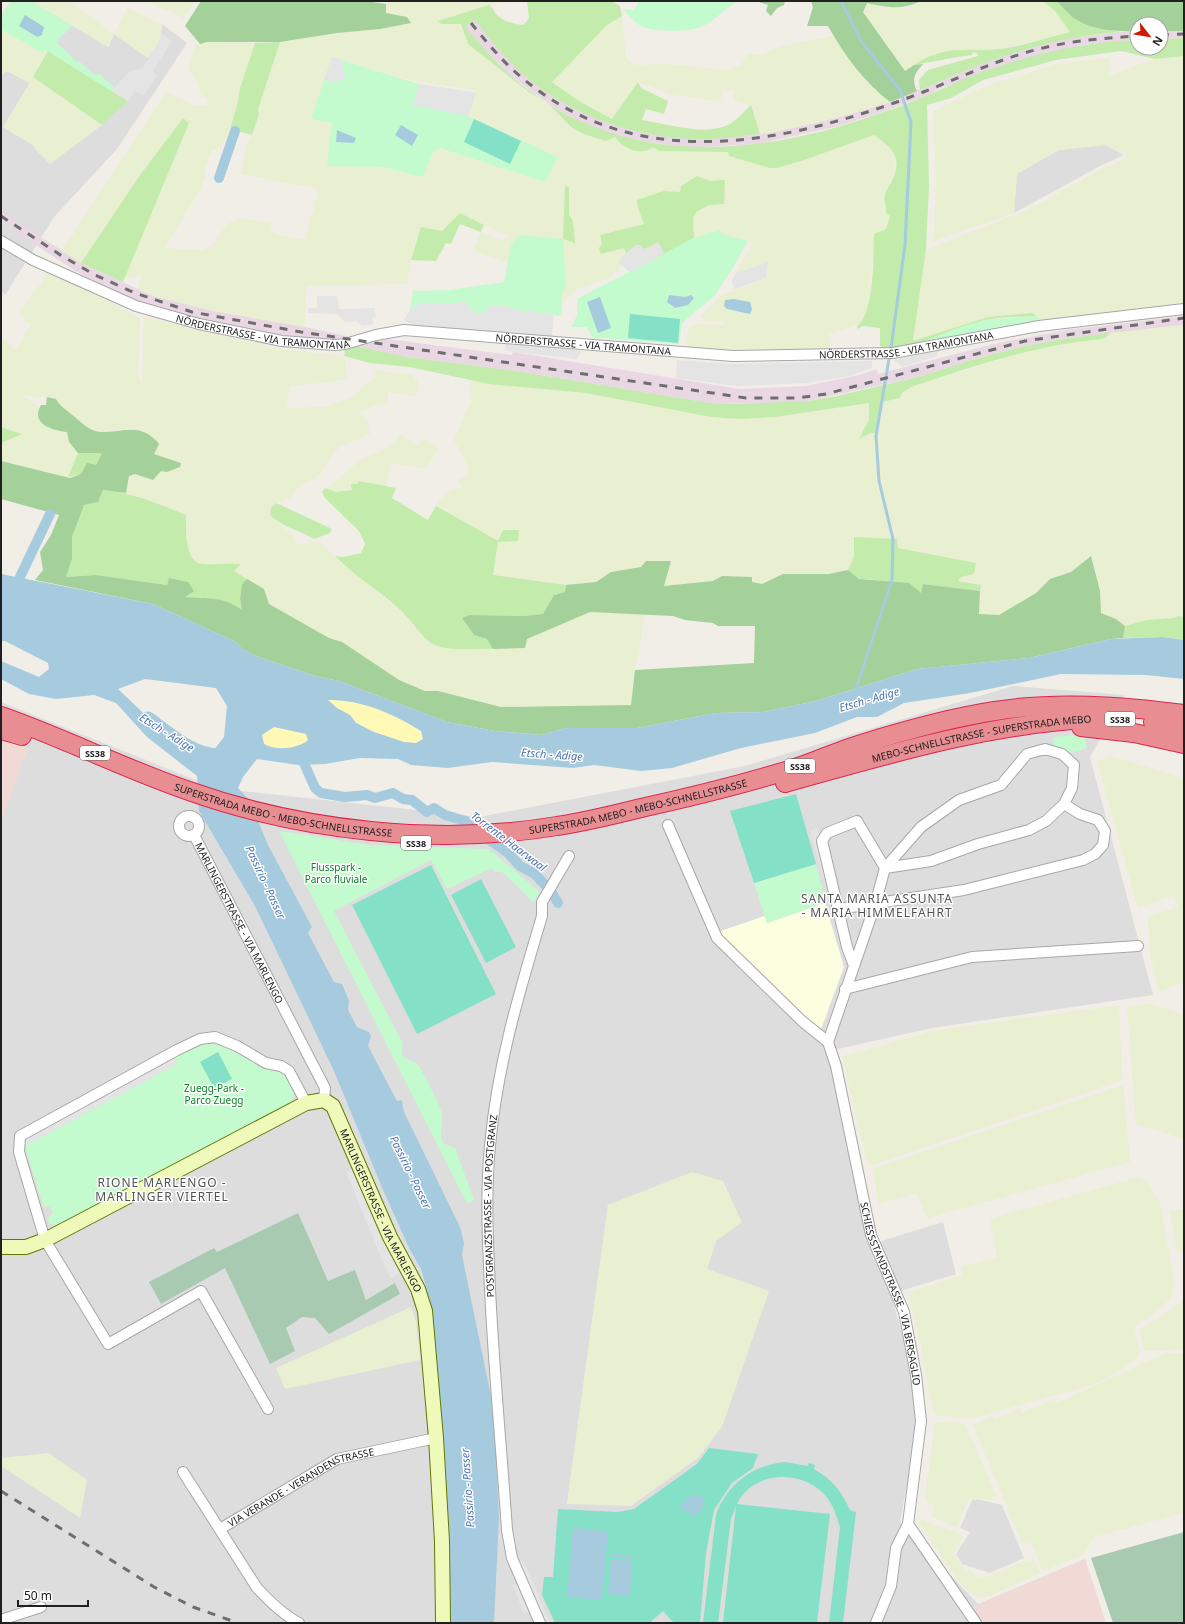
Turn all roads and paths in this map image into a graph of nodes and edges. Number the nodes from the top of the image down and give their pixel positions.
1 (1, 241) edge
2 (1184, 309) edge
3 (1184, 702) edge
4 (1043, 707) junction
5 (1184, 714) edge
6 (1, 716) edge
7 (1055, 721) junction
8 (1184, 727) edge
9 (1, 729) edge
10 (1184, 744) edge
11 (805, 778) joint
12 (187, 796) junction
13 (1064, 804) junction
14 (668, 825) dead end
15 (558, 832) junction
16 (194, 835) dead end
17 (569, 856) dead end
18 (885, 868) junction
19 (875, 905) junction
20 (838, 909) junction
21 (1138, 946) dead end
22 (854, 966) junction
23 (846, 989) junction
24 (828, 1042) junction
25 (324, 1100) junction
26 (306, 1103) junction
27 (45, 1240) junction
28 (1, 1247) edge
29 (268, 1409) dead end
30 (436, 1438) junction
31 (183, 1472) dead end
32 (908, 1524) junction
33 (220, 1529) junction
34 (41, 1607) dead end
35 (1, 1620) edge
36 (299, 1623) edge
37 (443, 1623) edge
38 (540, 1623) edge
39 (876, 1623) edge
40 (976, 1623) edge

1 - 2 street, NÖRDERSTRASSE - VIA TRAMONTANA
3 - 4 highway
4 - 5 highway, MEBO-SCHNELLSTRASSE - SUPERSTRADA MEBO / SS38
4 - 15 highway, SUPERSTRADA MEBO - MEBO-SCHNELLSTRASSE / SS38
6 - 12 highway, SUPERSTRADA MEBO - MEBO-SCHNELLSTRASSE / SS38
7 - 8 highway, MEBO-SCHNELLSTRASSE - SUPERSTRADA MEBO / SS38
7 - 10 highway
7 - 11 highway, MEBO-SCHNELLSTRASSE - SUPERSTRADA MEBO / SS38
9 - 12 highway, SUPERSTRADA MEBO - MEBO-SCHNELLSTRASSE / SS38
11 - 15 highway, SUPERSTRADA MEBO - MEBO-SCHNELLSTRASSE / SS38
12 - 15 highway, SUPERSTRADA MEBO - MEBO-SCHNELLSTRASSE / SS38
12 - 15 highway, SUPERSTRADA MEBO - MEBO-SCHNELLSTRASSE / SS38
13 - 18 street
13 - 18 street
13 - 19 street
14 - 24 street
16 - 25 street, MARLINGERSTRASSE - VIA MARLENGO
17 - 38 street, POSTGRANZSTRASSE - VIA POSTGRANZ
18 - 19 street
18 - 20 street
19 - 20 street
19 - 22 street
20 - 22 street
21 - 23 street
22 - 23 street
23 - 24 street
24 - 32 street, SCHIESSSTANDSTRASSE - VIA BERSAGLIO
25 - 26 street
25 - 30 street, MARLINGERSTRASSE - VIA MARLENGO
26 - 27 street
26 - 27 street
27 - 28 street
27 - 29 street
30 - 33 street, VIA VERANDE - VERANDENSTRASSE
30 - 37 street, MARLINGERSTRASSE - VIA MARLENGO
31 - 33 street
32 - 39 street, SCHIESSSTANDSTRASSE - VIA BERSAGLIO
32 - 40 street
33 - 36 street, VIA VERANDE - VERANDENSTRASSE
34 - 35 street

